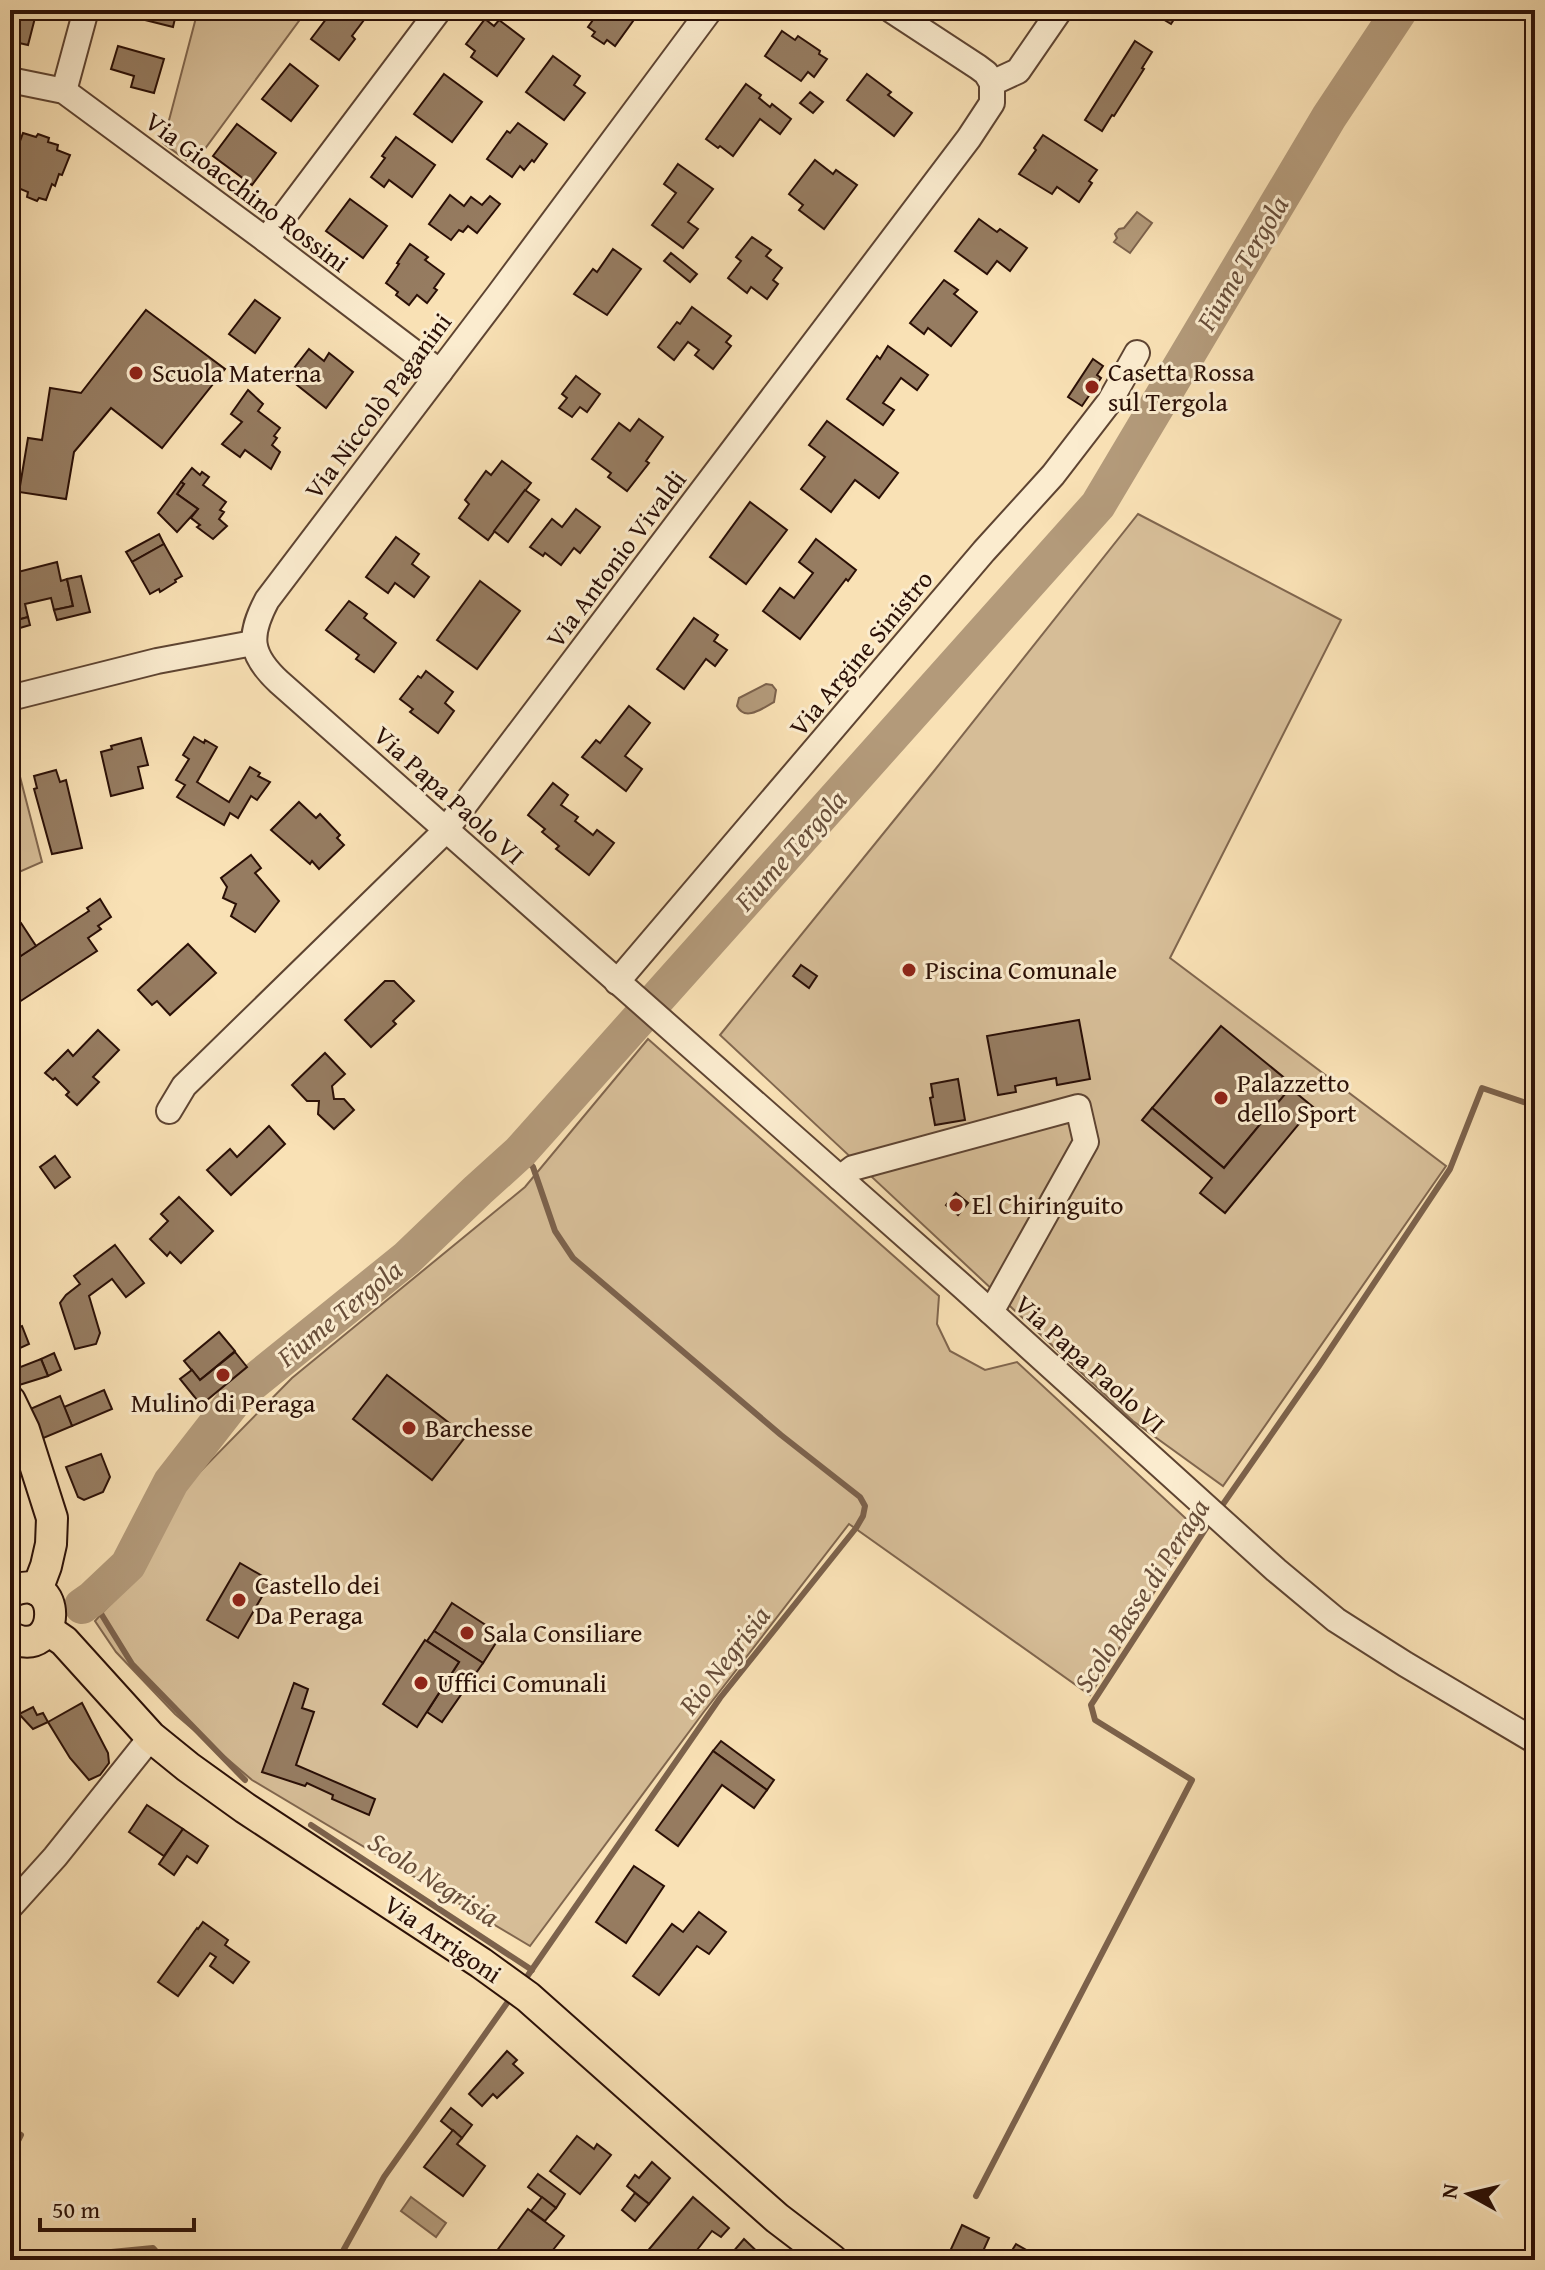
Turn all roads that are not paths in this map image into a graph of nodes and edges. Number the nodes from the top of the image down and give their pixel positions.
1 (86, 10) edge
2 (439, 10) edge
3 (710, 10) edge
4 (891, 10) edge
5 (1060, 10) edge
6 (10, 80) edge
7 (992, 83) junction
8 (64, 91) junction
9 (266, 240) junction
10 (1137, 353) dead end
11 (440, 372) junction
12 (253, 643) junction
13 (10, 698) edge
14 (445, 830) junction
15 (625, 989) junction
16 (169, 1111) dead end
17 (840, 1178) junction
18 (991, 1312) junction
19 (10, 1401) edge
20 (23, 1591) edge
21 (48, 1630) junction
22 (10, 1637) edge
23 (151, 1737) junction
24 (1535, 1741) edge
25 (10, 1907) edge
26 (832, 2260) edge

1 - 8 street
2 - 9 street
3 - 11 street, Via Niccolò Paganini
4 - 7 street
5 - 7 street
6 - 8 street, Via Gioacchino Rossini
7 - 14 street, Via Antonio Vivaldi
8 - 9 street, Via Gioacchino Rossini
9 - 11 street, Via Gioacchino Rossini
10 - 15 street, Via Argine Sinistro
11 - 12 street, Via Niccolò Paganini
12 - 13 street
12 - 14 street, Via Papa Paolo VI
14 - 15 street, Via Papa Paolo VI
14 - 16 street, Via Antonio Vivaldi
15 - 17 street, Via Papa Paolo VI
17 - 18 street, Via Papa Paolo VI
17 - 18 street
18 - 24 street, Via Papa Paolo VI
19 - 20 main road
20 - 21 main road
21 - 22 main road
21 - 23 main road, Via Arrigoni
23 - 25 street
23 - 26 main road, Via Arrigoni

